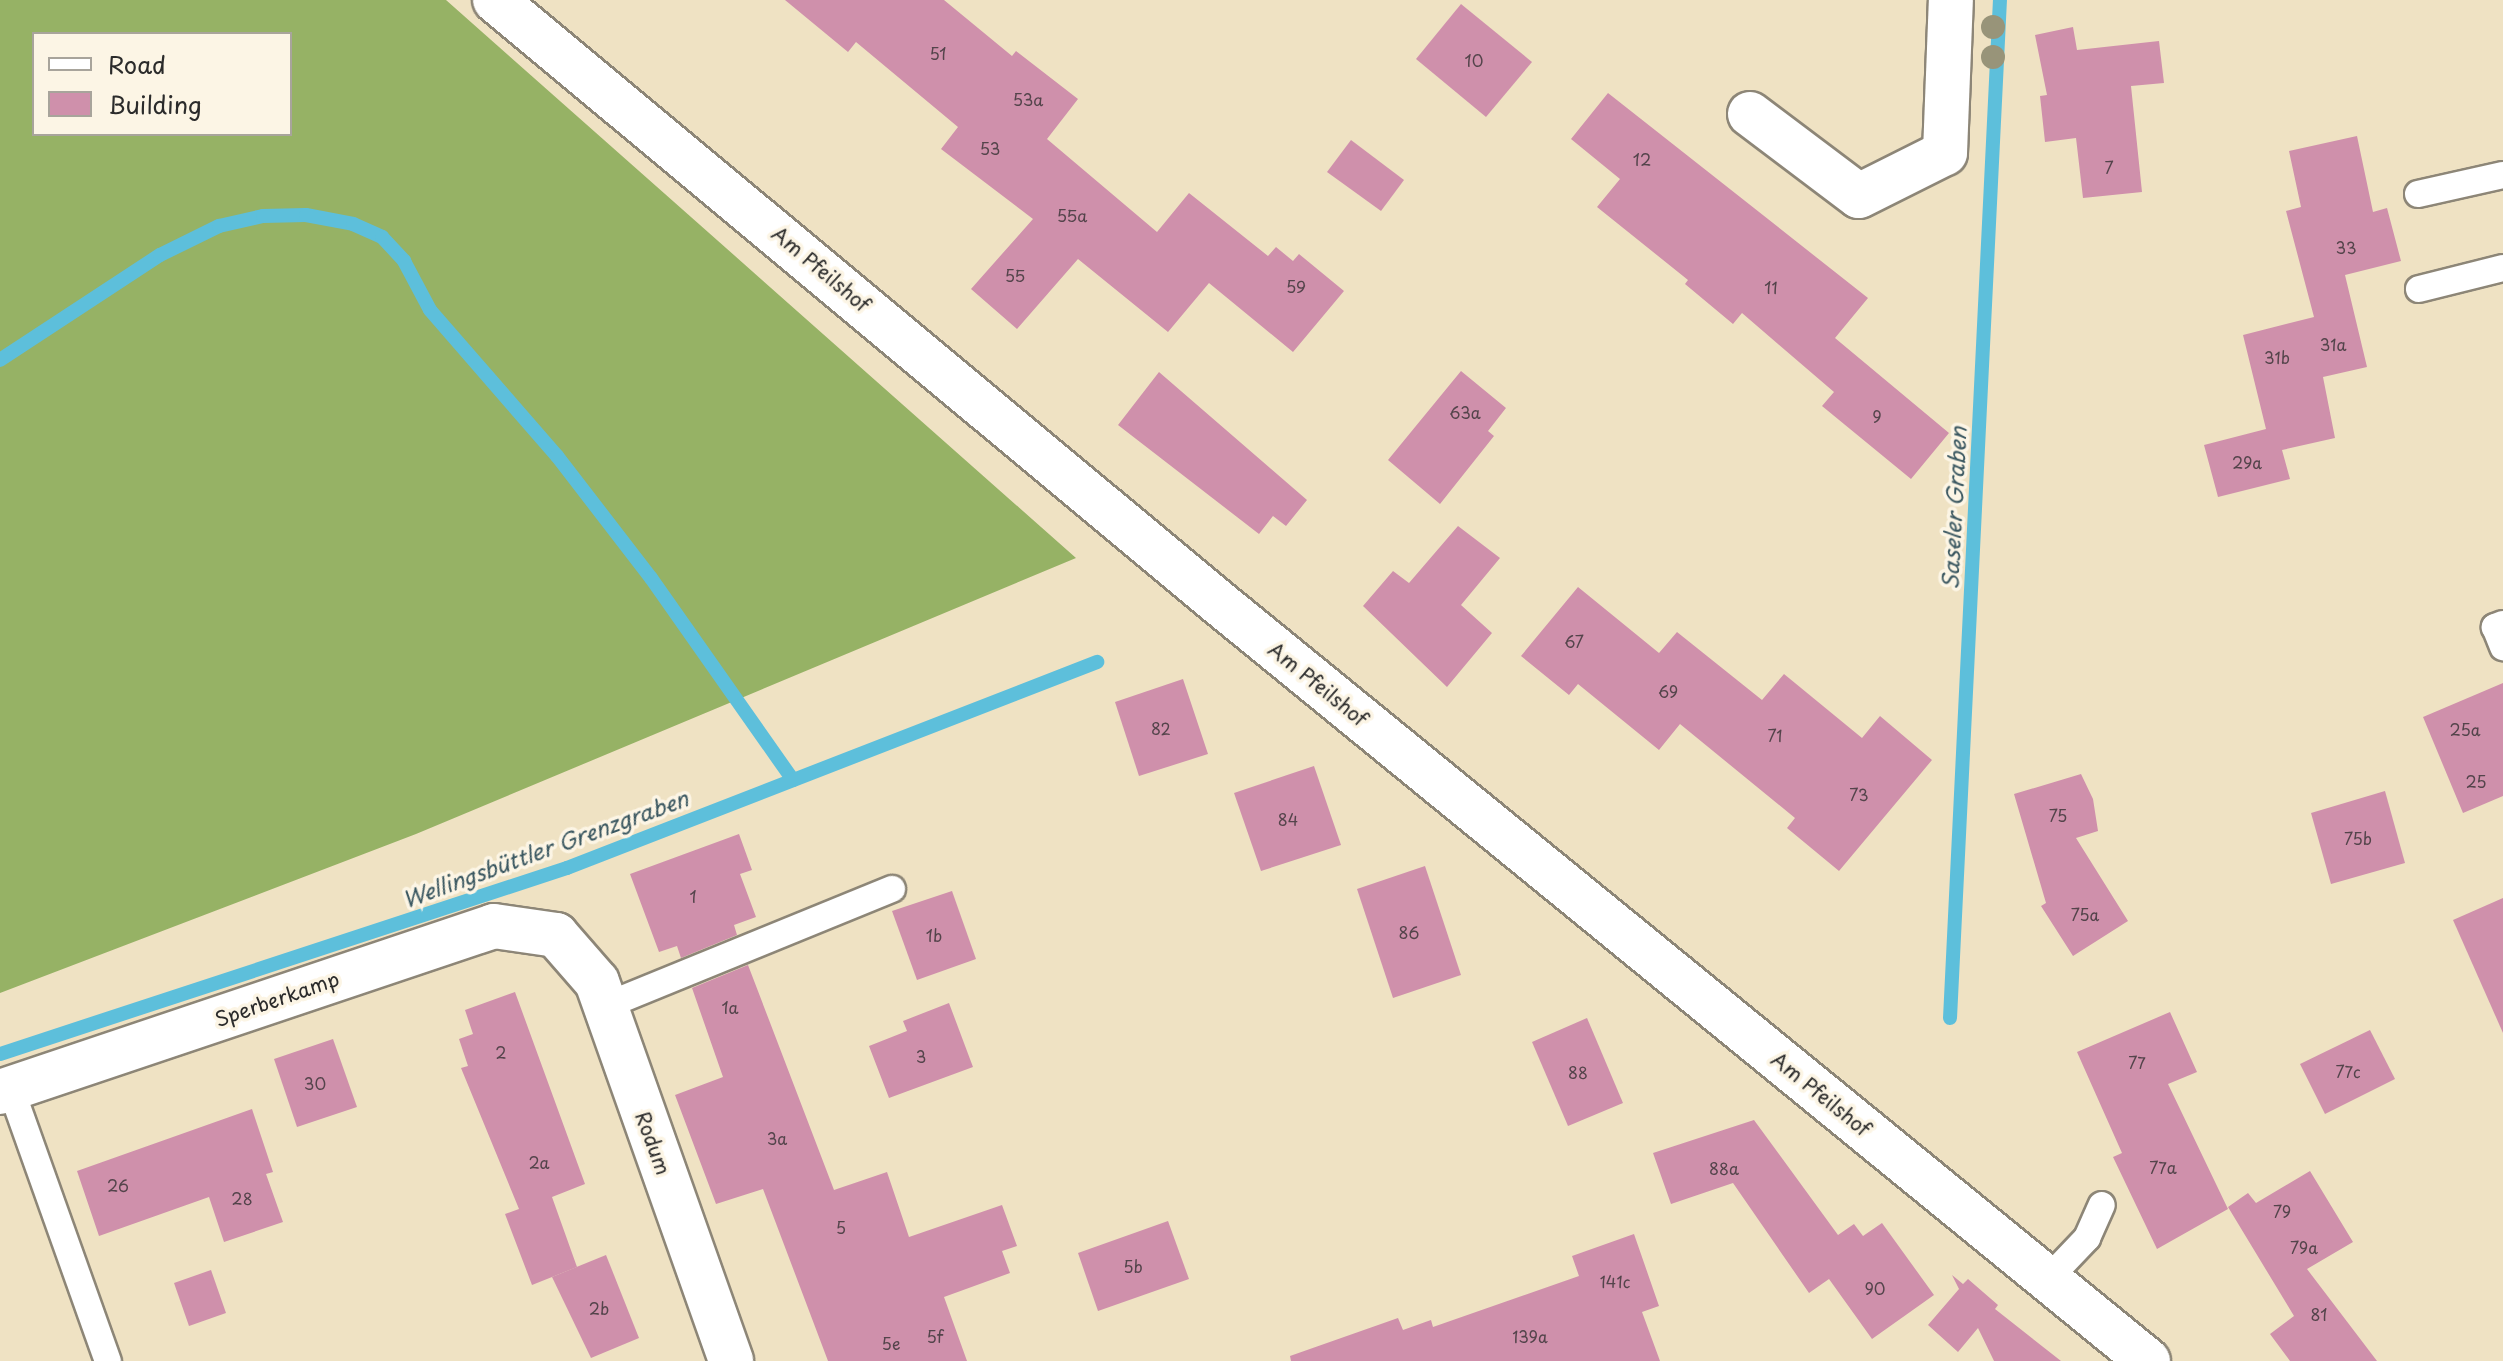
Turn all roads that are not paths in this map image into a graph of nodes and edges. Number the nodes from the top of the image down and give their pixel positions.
1 (495, 0) edge
2 (1951, 0) edge
3 (1750, 114) dead end
4 (2503, 175) edge
5 (2418, 194) dead end
6 (2503, 268) edge
7 (2419, 289) dead end
8 (2503, 624) edge
9 (2503, 647) edge
10 (892, 889) dead end
11 (556, 935) joint
12 (605, 1006) junction
13 (6, 1090) edge
14 (2102, 1205) dead end
15 (2048, 1279) junction
16 (108, 1361) edge
17 (731, 1361) edge
18 (2148, 1361) edge

1 - 15 street, Am Pfeilshof
2 - 3 street
4 - 5 lane
6 - 7 lane
8 - 9 lane
10 - 12 lane
11 - 12 street, Rodum
11 - 13 street, Sperberkamp
12 - 17 street, Rodum
13 - 16 lane
14 - 15 lane
15 - 18 street, Am Pfeilshof

